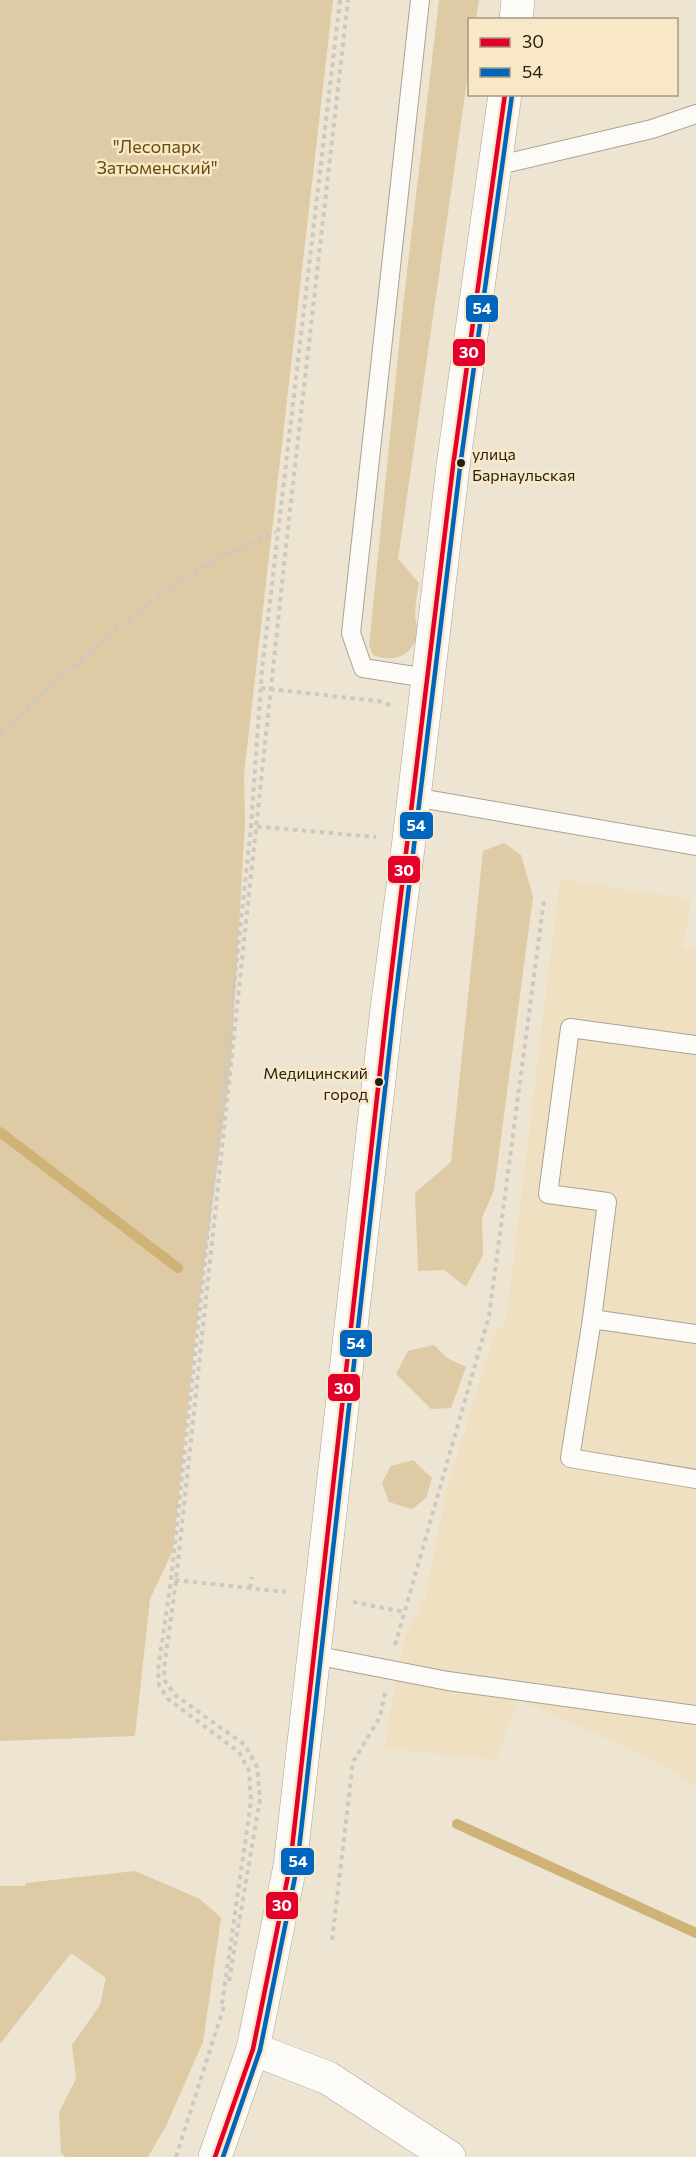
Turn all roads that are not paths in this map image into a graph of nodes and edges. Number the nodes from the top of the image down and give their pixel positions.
1 (420, 0) edge
2 (518, 0) edge
3 (516, 18) edge
4 (505, 96) edge
5 (696, 114) edge
6 (495, 166) junction
7 (428, 678) junction
8 (414, 797) junction
9 (696, 846) edge
10 (696, 1045) edge
11 (591, 1319) junction
12 (696, 1335) edge
13 (696, 1479) edge
14 (314, 1655) junction
15 (696, 1715) edge
16 (253, 2049) junction
17 (215, 2157) edge
18 (449, 2157) edge

1 - 7 lane
2 - 3 street
4 - 6 street
5 - 6 lane
6 - 7 street
7 - 8 street
8 - 9 lane
8 - 14 street
10 - 11 lane
11 - 12 lane
11 - 13 lane
14 - 15 lane
14 - 16 street
16 - 17 street
16 - 18 street

